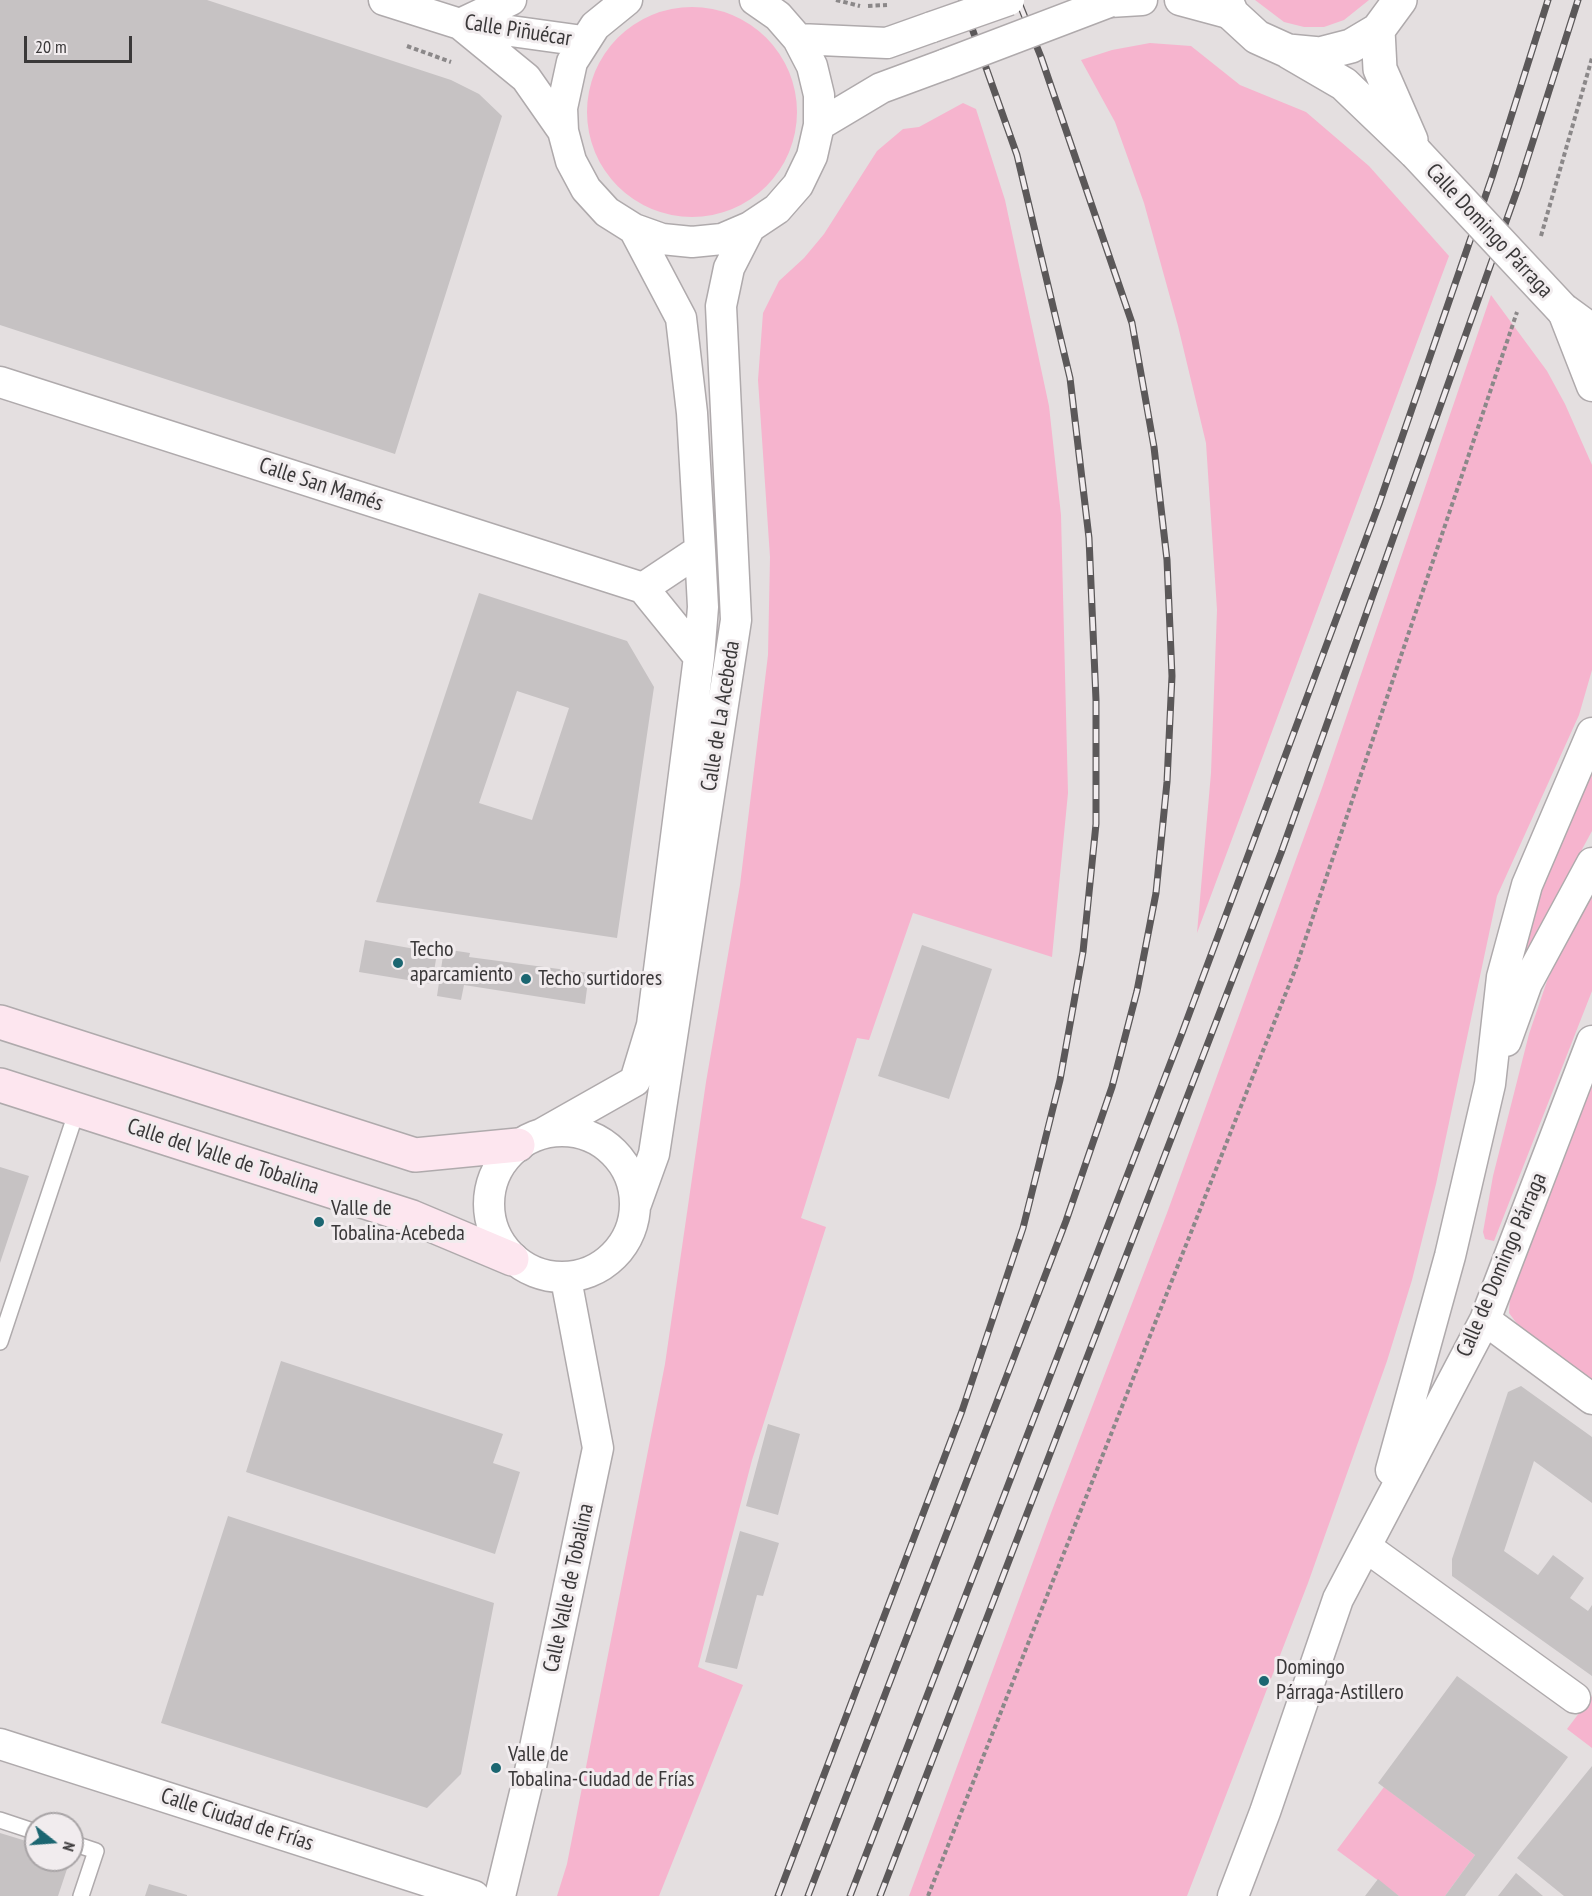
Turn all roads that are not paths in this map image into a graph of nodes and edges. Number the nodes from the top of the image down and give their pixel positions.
1 (384, 0) edge
2 (511, 0) edge
3 (754, 0) edge
4 (1010, 0) edge
5 (1142, 0) edge
6 (1180, 0) edge
7 (1400, 0) edge
8 (615, 4) edge
9 (1229, 7) edge
10 (460, 24) junction
11 (1378, 30) junction
12 (798, 39) junction
13 (583, 41) junction
14 (1288, 51) junction
15 (819, 125) junction
16 (562, 131) junction
17 (1416, 153) junction
18 (750, 227) junction
19 (634, 229) junction
20 (1562, 309) junction
21 (1592, 331) edge
22 (0, 382) edge
23 (1592, 386) edge
24 (700, 550) junction
25 (643, 588) junction
26 (699, 657) junction
27 (1592, 733) edge
28 (1592, 863) edge
29 (0, 1022) edge
30 (1592, 1041) edge
31 (1490, 1084) junction
32 (0, 1085) edge
33 (77, 1110) junction
34 (531, 1139) junction
35 (636, 1204) junction
36 (512, 1259) junction
37 (566, 1279) junction
38 (1485, 1320) junction
39 (0, 1342) edge
40 (1592, 1399) edge
41 (1366, 1547) junction
42 (1575, 1698) dead end
43 (0, 1744) edge
44 (0, 1820) edge
45 (24, 1828) edge
46 (84, 1847) edge
47 (81, 1896) edge
48 (474, 1896) edge
49 (500, 1896) edge
50 (1233, 1896) edge

1 - 10 street, Calle Piñuécar
2 - 10 street
3 - 12 street
4 - 12 street, bridge
5 - 15 street, bridge
6 - 9 street
7 - 11 street
8 - 13 street
9 - 14 street
10 - 13 street, Calle Piñuécar
10 - 16 street
11 - 14 street
11 - 17 street, Calle Domingo Párraga
12 - 15 street
13 - 16 street
14 - 17 street, Calle Domingo Párraga
15 - 18 street
16 - 19 street
17 - 20 street, Calle Domingo Párraga, bridge
18 - 19 street
18 - 35 street, Calle de La Acebeda
19 - 24 street, Calle de La Acebeda
20 - 21 street, Calle Domingo Párraga
20 - 23 street
22 - 25 street, Calle San Mamés
24 - 25 street
24 - 26 street, Calle de La Acebeda
25 - 26 street
26 - 34 street, Calle de La Acebeda
27 - 31 street, Calle de Domingo Párraga
28 - 31 street, Calle de Domingo Párraga
29 - 34 main road
30 - 38 street, Calle de Domingo Párraga
31 - 41 street, Calle de Domingo Párraga
32 - 33 main road, Calle del Valle de Tobalina
33 - 36 main road, Calle del Valle de Tobalina
33 - 39 lane
34 - 35 street
34 - 36 street
35 - 37 street
36 - 37 street
37 - 49 street, Calle Valle de Tobalina
38 - 40 street
38 - 41 street, Calle de Domingo Párraga
41 - 42 street
41 - 50 street, Calle de Domingo Párraga
43 - 48 street, Calle Ciudad de Frías
44 - 45 lane
46 - 47 lane

